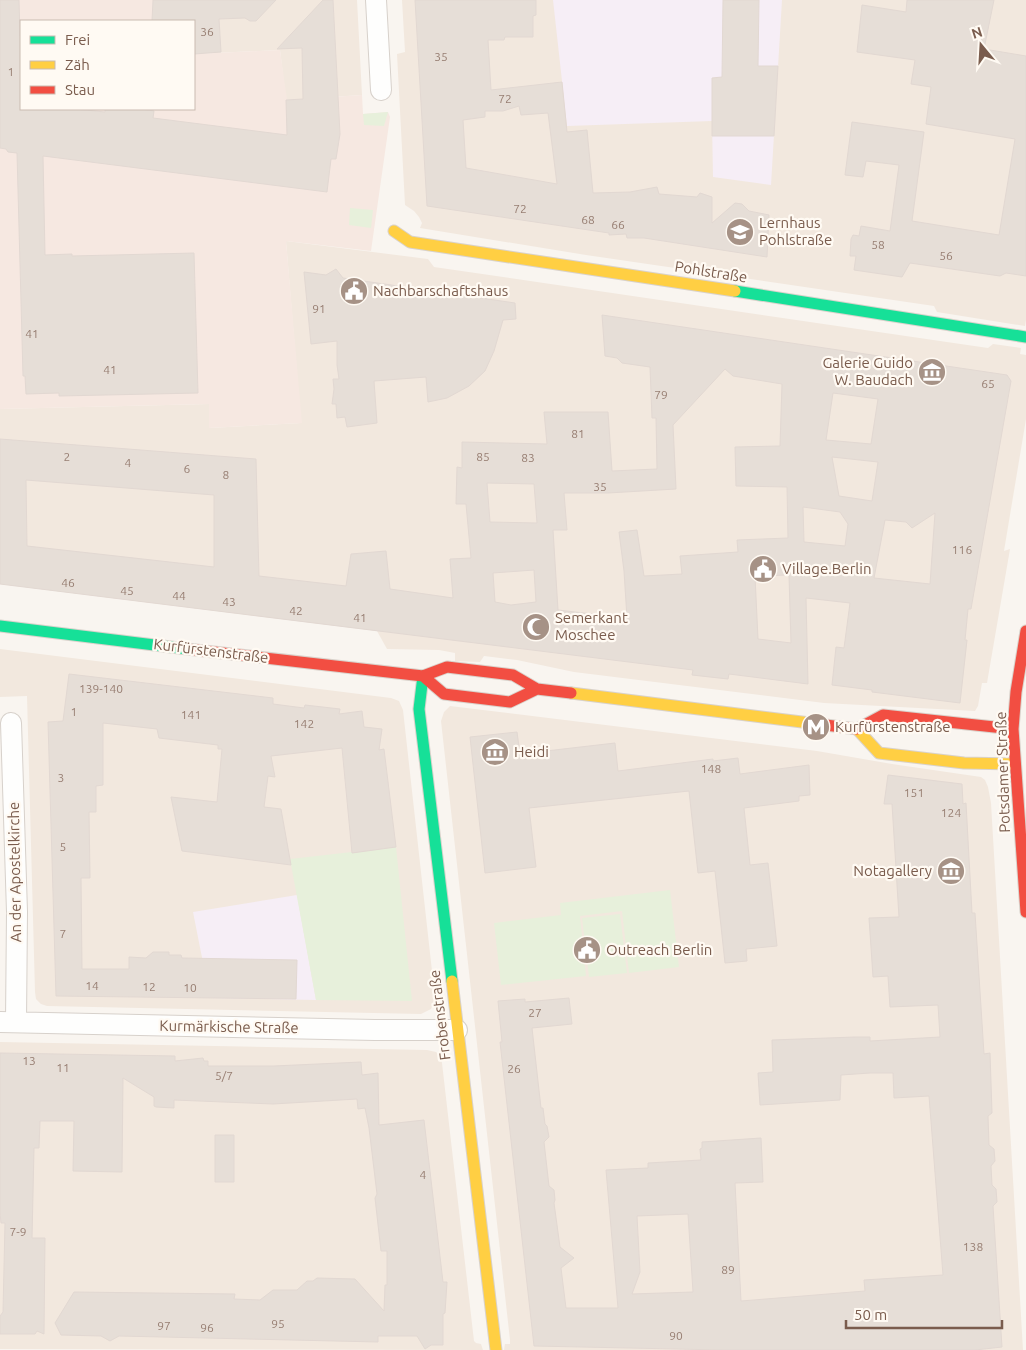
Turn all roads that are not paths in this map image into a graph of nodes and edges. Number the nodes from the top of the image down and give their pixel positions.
1 (376, 0) edge
2 (381, 90) dead end
3 (394, 231) dead end
4 (1026, 338) edge
5 (0, 626) edge
6 (1026, 631) edge
7 (423, 676) junction
8 (537, 689) junction
9 (11, 723) dead end
10 (857, 729) junction
11 (1020, 729) edge
12 (1021, 763) edge
13 (1026, 912) edge
14 (8, 1022) edge
15 (458, 1030) junction
16 (496, 1350) edge

1 - 2 street
3 - 4 street, Pohlstraße
5 - 7 street, Kurfürstenstraße
6 - 11 street, Potsdamer Straße
7 - 8 street, Kurfürstenstraße
7 - 8 street
7 - 15 street, Frobenstraße
8 - 10 street, Kurfürstenstraße
9 - 14 street, An der Apostelkirche
10 - 11 street
10 - 12 street
11 - 12 street, Potsdamer Straße
12 - 13 street, Potsdamer Straße
14 - 15 street, Kurmärkische Straße
15 - 16 street, Frobenstraße

